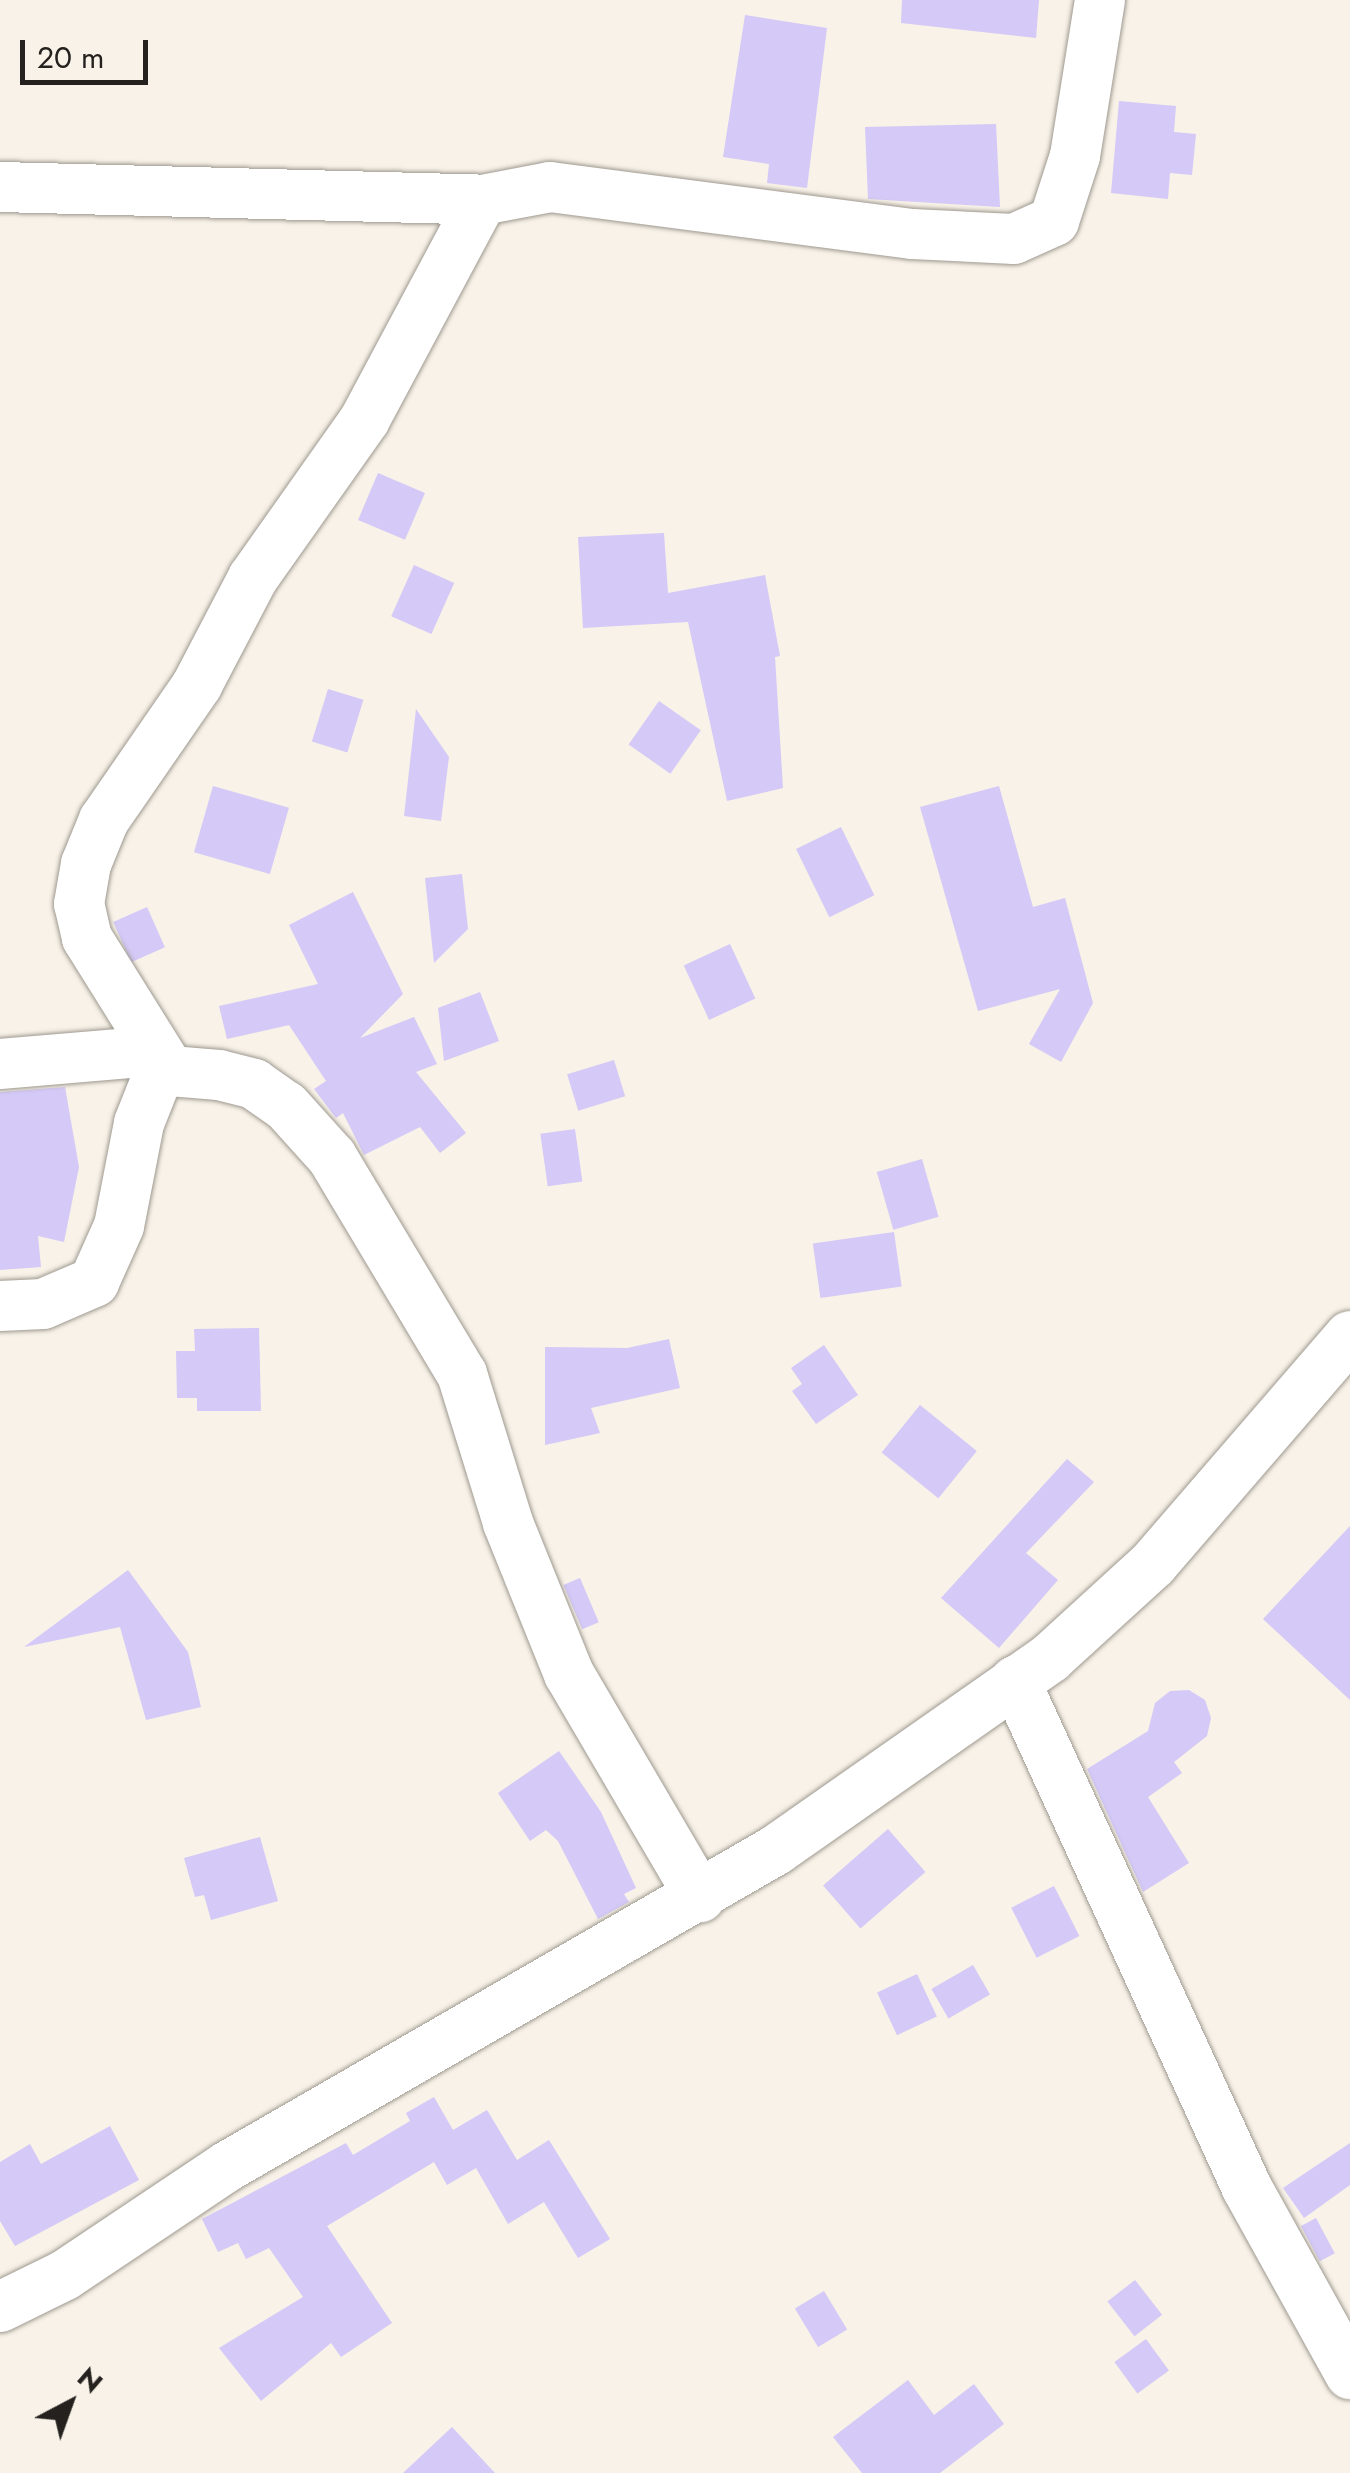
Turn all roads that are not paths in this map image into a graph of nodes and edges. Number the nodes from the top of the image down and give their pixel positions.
1 (1100, 0) edge
2 (0, 187) edge
3 (482, 200) junction
4 (163, 1061) junction
5 (0, 1064) edge
6 (0, 1306) edge
7 (1350, 1336) edge
8 (1015, 1681) junction
9 (700, 1897) junction
10 (0, 2308) edge
11 (1350, 2374) edge

1 - 3 street
2 - 3 street
3 - 4 street
4 - 5 street
4 - 6 street
4 - 9 street
7 - 8 street
8 - 9 street
8 - 11 street
9 - 10 street

